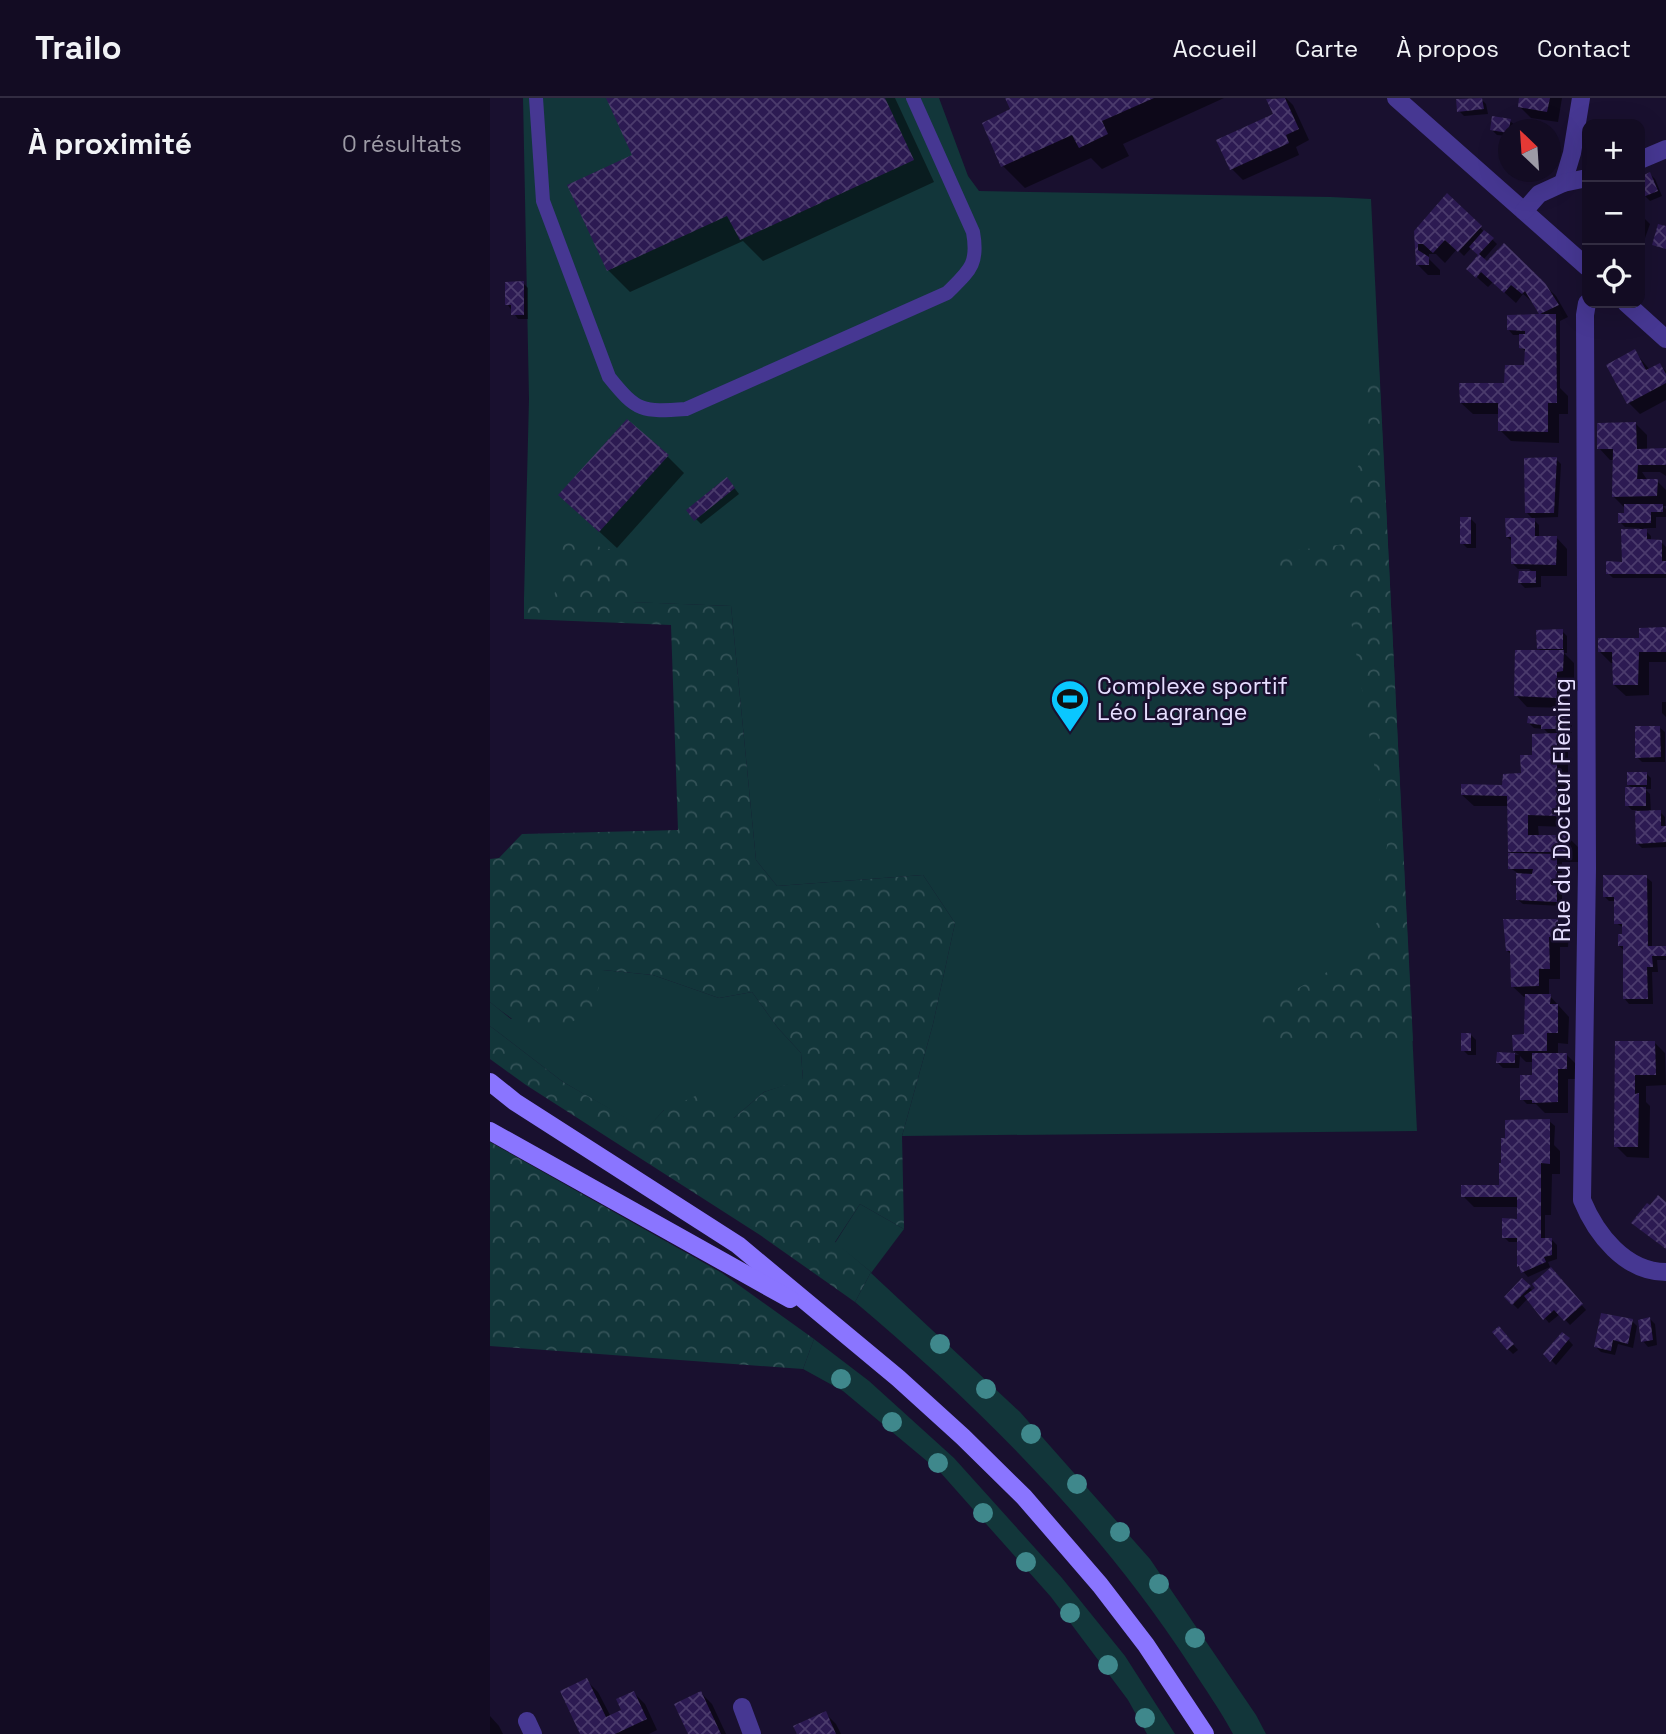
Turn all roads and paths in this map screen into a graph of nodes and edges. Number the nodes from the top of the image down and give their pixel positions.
1 (536, 98) edge
2 (913, 98) edge
3 (1396, 98) edge
4 (1581, 98) edge
5 (1666, 149) edge
6 (1645, 158) edge
7 (1582, 179) edge
8 (1563, 183) junction
9 (1524, 211) junction
10 (1582, 263) edge
11 (1586, 308) edge
12 (1632, 308) edge
13 (1666, 339) edge
14 (490, 1082) edge
15 (490, 1131) edge
16 (1666, 1272) edge
17 (827, 1320) junction
18 (742, 1706) dead end
19 (752, 1734) edge
20 (1205, 1734) edge

1 - 2 lane
3 - 9 street
4 - 8 street
5 - 6 street
7 - 8 street
8 - 9 street
9 - 10 street
11 - 16 street, Rue du Docteur Fleming
12 - 13 street
14 - 17 main road
15 - 17 main road
17 - 20 main road
18 - 19 street

